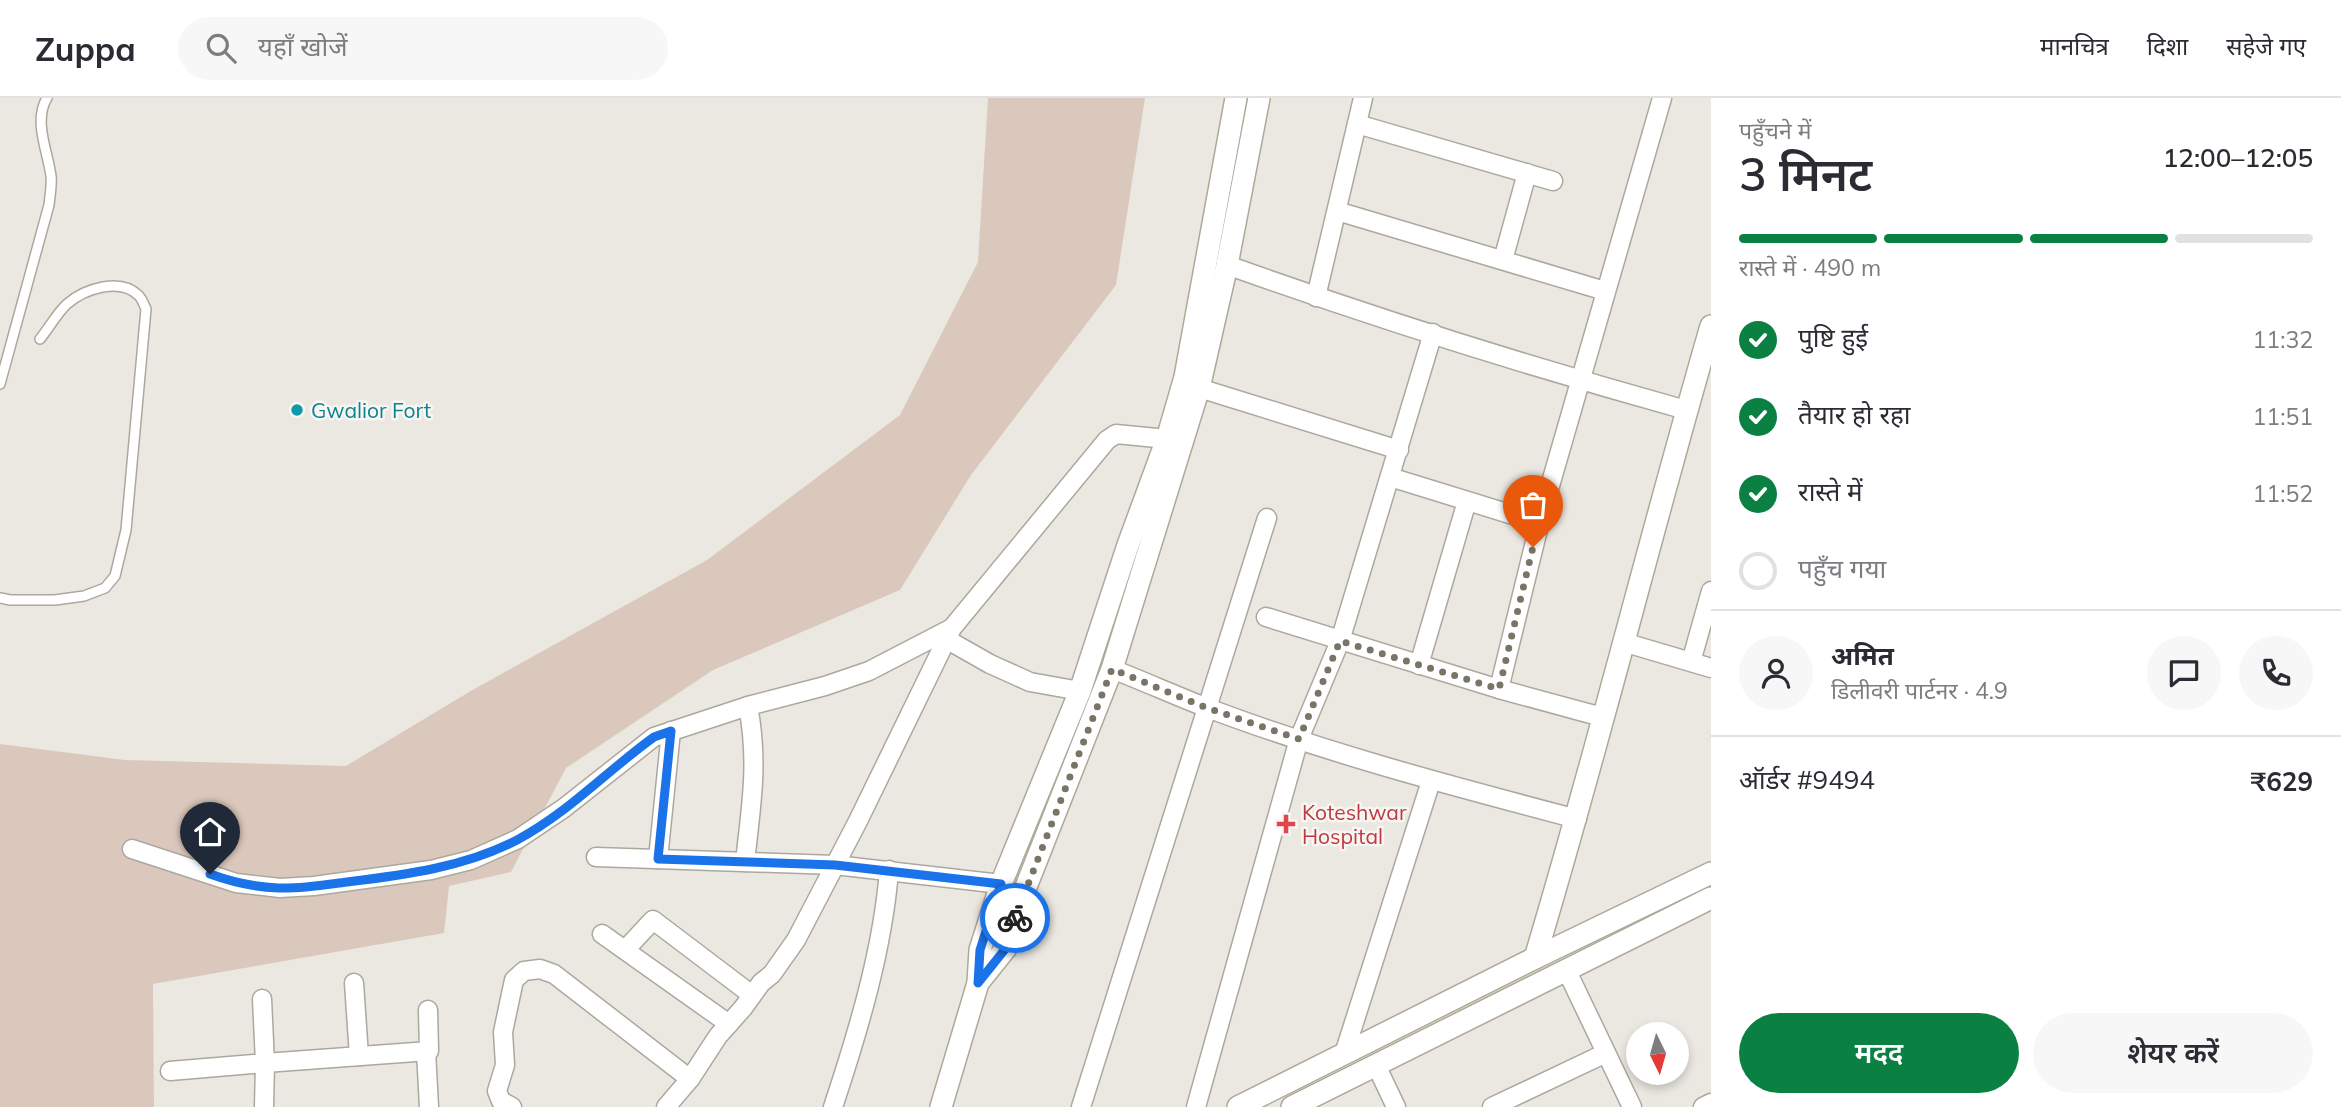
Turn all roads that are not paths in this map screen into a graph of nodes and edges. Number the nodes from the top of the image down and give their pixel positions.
1 (47, 98) edge
2 (1236, 98) edge
3 (1259, 98) edge
4 (1363, 98) edge
5 (1662, 98) edge
6 (1357, 124) junction
7 (1527, 173) junction
8 (1553, 181) dead end
9 (1337, 211) junction
10 (1503, 261) junction
11 (1227, 265) junction
12 (1605, 291) junction
13 (1316, 297) junction
14 (1711, 326) edge
15 (1433, 333) junction
16 (40, 339) dead end
17 (1704, 377) edge
18 (1580, 381) junction
19 (0, 384) edge
20 (1199, 388) junction
21 (1686, 410) junction
22 (1167, 439) junction
23 (1399, 450) junction
24 (1390, 477) junction
25 (1467, 501) junction
26 (1267, 518) dead end
27 (1539, 523) junction
28 (1711, 591) edge
29 (0, 598) edge
30 (1266, 617) dead end
31 (949, 634) junction
32 (1340, 641) junction
33 (1623, 642) junction
34 (1691, 663) junction
35 (1419, 665) junction
36 (1711, 668) edge
37 (1112, 669) junction
38 (1499, 689) junction
39 (1080, 691) junction
40 (748, 706) junction
41 (1207, 708) junction
42 (1602, 717) junction
43 (671, 731) junction
44 (1299, 739) junction
45 (1431, 780) junction
46 (1577, 820) junction
47 (132, 849) dead end
48 (596, 857) dead end
49 (658, 859) junction
50 (745, 862) junction
51 (835, 865) junction
52 (889, 870) junction
53 (1711, 873) edge
54 (1001, 884) junction
55 (1711, 898) edge
56 (602, 934) dead end
57 (625, 950) junction
58 (1535, 958) junction
59 (1566, 969) junction
60 (354, 983) dead end
61 (978, 983) junction
62 (752, 995) junction
63 (262, 999) dead end
64 (428, 1010) dead end
65 (729, 1024) junction
66 (426, 1051) junction
67 (1606, 1053) junction
68 (1344, 1054) junction
69 (359, 1056) junction
70 (265, 1063) junction
71 (1376, 1065) junction
72 (170, 1071) dead end
73 (690, 1079) junction
74 (264, 1107) edge
75 (429, 1107) edge
76 (512, 1107) edge
77 (666, 1107) edge
78 (834, 1107) edge
79 (941, 1107) edge
80 (1081, 1107) edge
81 (1196, 1107) edge
82 (1238, 1107) edge
83 (1292, 1107) edge
84 (1396, 1107) edge
85 (1492, 1107) edge
86 (1632, 1107) edge

1 - 19 lane
2 - 22 street
3 - 11 street
4 - 6 street
5 - 12 street
6 - 7 street
6 - 9 street
7 - 8 street
7 - 10 street
9 - 10 street
9 - 13 street
10 - 12 street
11 - 13 street
11 - 20 street
12 - 18 street
13 - 15 street
14 - 17 street
15 - 18 street
15 - 23 street
16 - 29 lane
17 - 21 street
18 - 21 street
18 - 27 street
20 - 23 street
20 - 37 street
21 - 33 street
22 - 31 street
22 - 39 street
23 - 24 street
24 - 25 street
24 - 32 street
25 - 27 street
25 - 35 street
26 - 41 street
27 - 38 street
28 - 34 street
30 - 32 street
31 - 39 street
31 - 40 street
31 - 51 street
32 - 35 street
32 - 44 street
33 - 34 street
33 - 42 street
34 - 36 street
35 - 38 street
37 - 41 street
37 - 61 street
38 - 42 street
39 - 54 street
40 - 43 street
40 - 50 street
41 - 44 street
41 - 80 street
42 - 46 street
43 - 47 street
43 - 49 street
44 - 45 street
44 - 81 street
45 - 46 street
45 - 68 street
46 - 58 street
48 - 49 street
49 - 50 street
50 - 51 street
51 - 52 street
51 - 62 street
52 - 54 street
52 - 78 street
53 - 58 street
54 - 61 street
55 - 59 street
56 - 57 street
57 - 62 street
57 - 65 street
58 - 68 street
59 - 67 street
59 - 71 street
60 - 69 street
61 - 79 street
62 - 65 street
63 - 70 street
64 - 66 street
65 - 73 street
66 - 69 street
66 - 75 street
67 - 85 street
67 - 86 street
68 - 82 street
69 - 70 street
70 - 72 street
70 - 74 street
71 - 83 street
71 - 84 street
73 - 76 street
73 - 77 street

